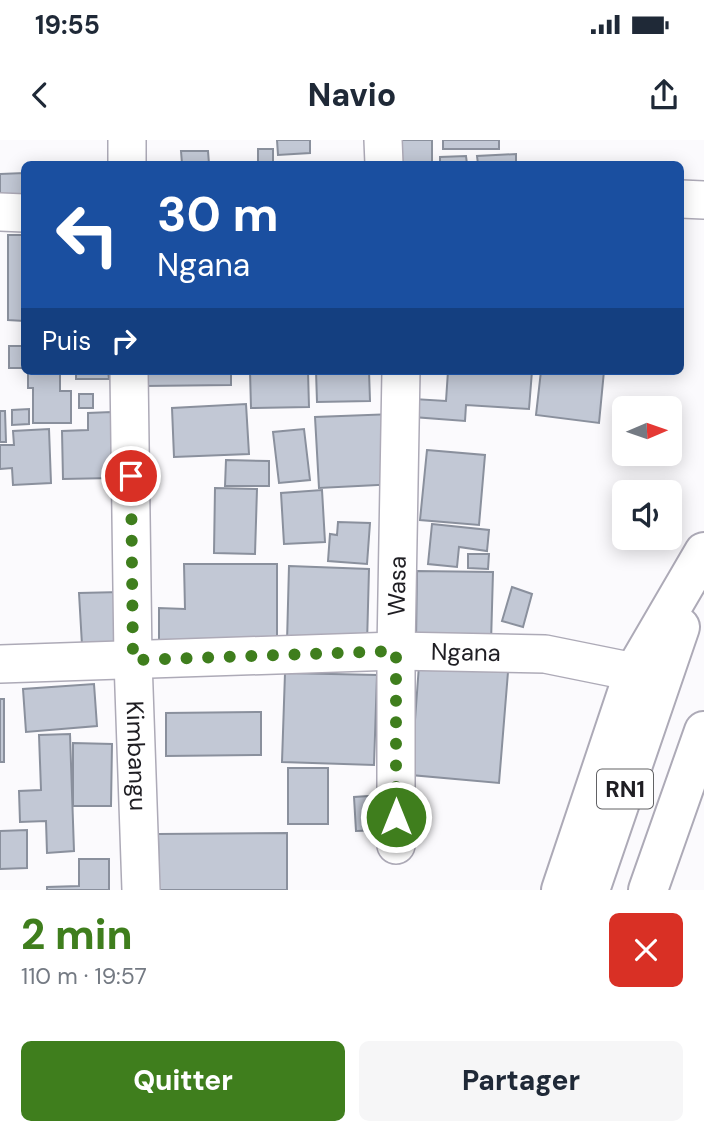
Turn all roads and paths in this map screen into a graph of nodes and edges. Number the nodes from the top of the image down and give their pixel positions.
1 (127, 140) edge
2 (383, 140) edge
3 (127, 161) edge
4 (384, 161) edge
5 (684, 199) edge
6 (704, 200) edge
7 (0, 212) edge
8 (21, 213) edge
9 (129, 375) edge
10 (401, 375) edge
11 (704, 552) edge
12 (704, 558) edge
13 (396, 651) junction
14 (133, 660) junction
15 (0, 664) edge
16 (647, 680) junction
17 (704, 731) edge
18 (704, 789) edge
19 (396, 845) dead end
20 (141, 890) edge
21 (561, 890) edge
22 (590, 890) edge
23 (648, 890) edge
24 (668, 890) edge

1 - 3 street
2 - 4 street
5 - 6 street
7 - 8 street
9 - 14 street, Kimbangu
10 - 13 street, Wasa
11 - 16 highway
12 - 16 highway, RN1
13 - 14 street, Ngana
13 - 16 street, Ngana
13 - 19 street, Wasa
14 - 15 street, Ngana
14 - 20 street, Kimbangu
16 - 21 highway
16 - 22 highway, RN1
17 - 23 highway, RN1
18 - 24 highway

